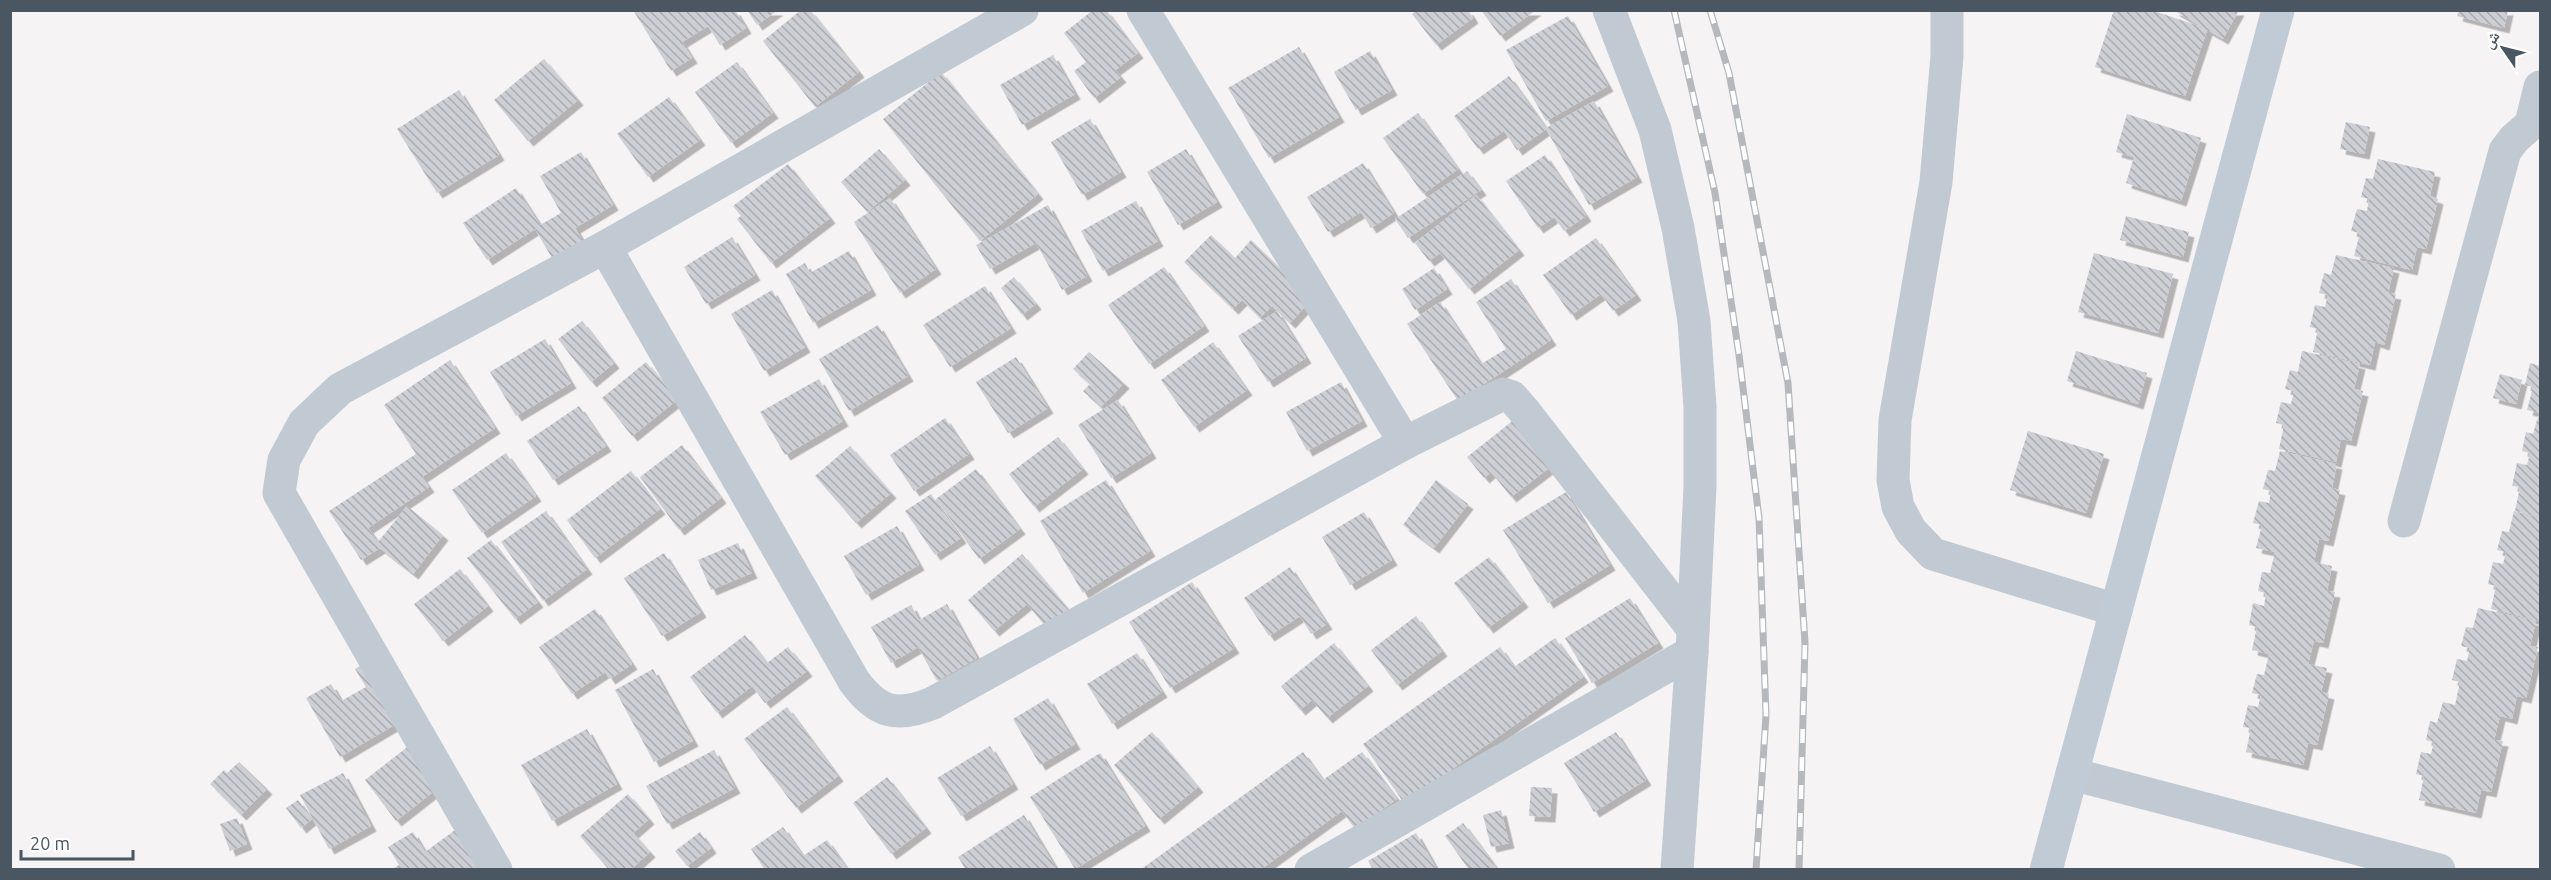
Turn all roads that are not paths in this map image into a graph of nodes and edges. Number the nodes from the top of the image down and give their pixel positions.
1 (1022, 10) edge
2 (1143, 10) edge
3 (1610, 10) edge
4 (1947, 10) edge
5 (2278, 10) edge
6 (2541, 87) edge
7 (2536, 126) edge
8 (605, 247) junction
9 (1405, 443) junction
10 (2404, 521) dead end
11 (2116, 610) junction
12 (1693, 641) junction
13 (2072, 774) junction
14 (496, 870) edge
15 (1311, 870) edge
16 (1677, 870) edge
17 (2046, 870) edge
18 (2439, 870) edge

1 - 8 street
2 - 9 street
3 - 12 street
4 - 11 street
5 - 11 main road
6 - 7 street
7 - 10 street
8 - 9 street
8 - 14 street
9 - 12 street
11 - 13 main road
12 - 15 street
12 - 16 street
13 - 17 main road
13 - 18 street

